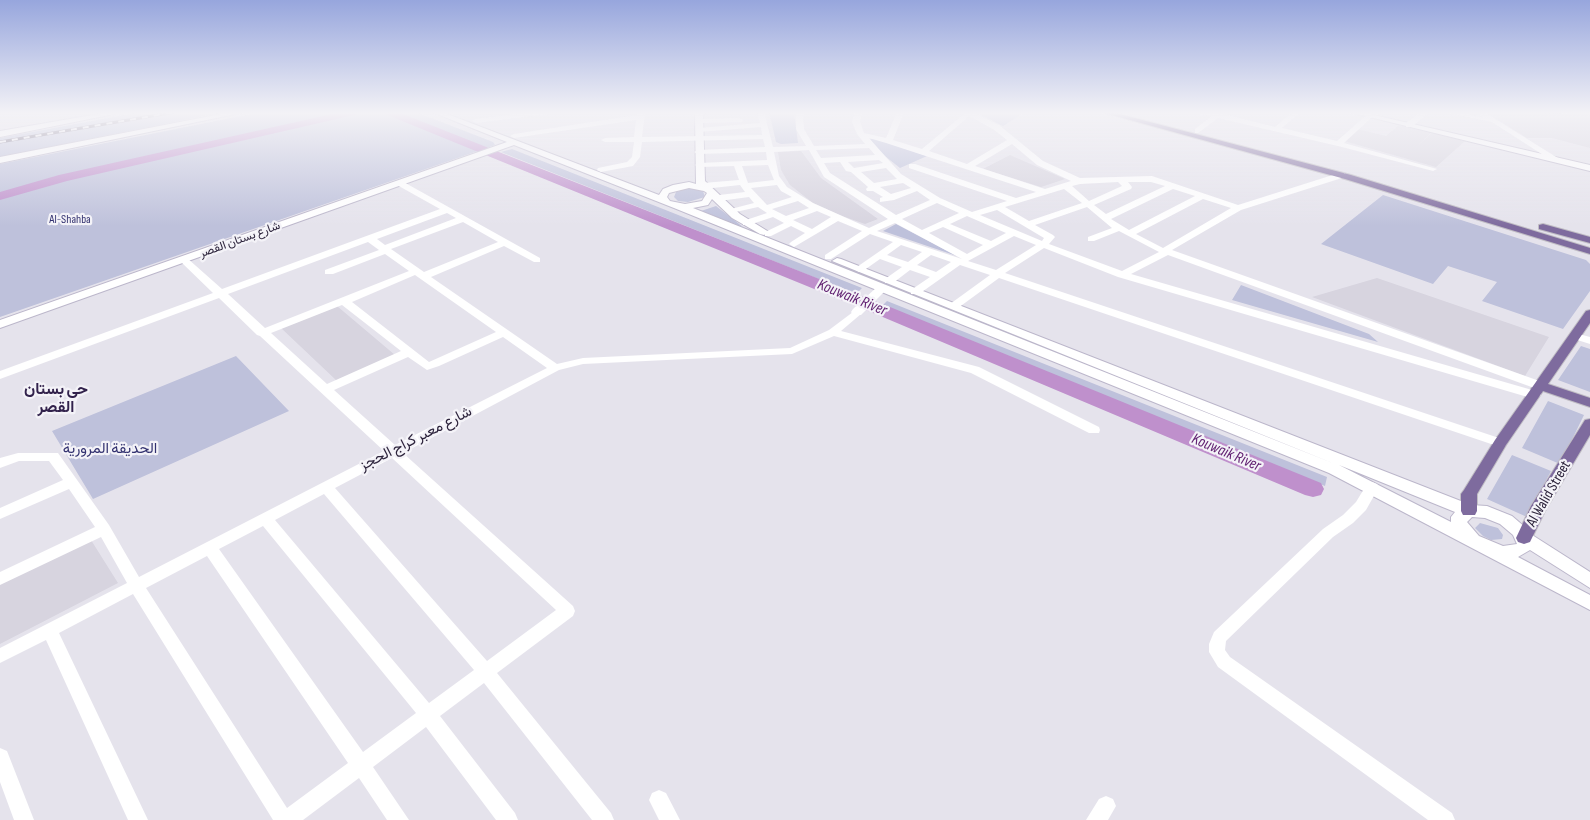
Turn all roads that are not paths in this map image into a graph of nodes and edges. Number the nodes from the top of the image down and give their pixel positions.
1 (43, 150) edge
2 (45, 150) edge
3 (490, 150) edge
4 (534, 150) edge
5 (537, 150) edge
6 (637, 150) edge
7 (698, 150) edge
8 (728, 150) edge
9 (768, 150) edge
10 (812, 150) edge
11 (874, 150) edge
12 (917, 150) edge
13 (995, 150) edge
14 (1024, 150) edge
15 (1249, 150) edge
16 (1268, 150) edge
17 (1363, 150) edge
18 (1516, 150) edge
19 (1542, 150) edge
20 (698, 152) joint
21 (923, 152) joint
22 (932, 156) junction
23 (881, 157) junction
24 (0, 159) edge
25 (842, 159) junction
26 (1557, 160) junction
27 (818, 161) junction
28 (771, 162) junction
29 (737, 163) junction
30 (699, 164) junction
31 (889, 166) junction
32 (912, 166) junction
33 (968, 167) junction
34 (1590, 168) edge
35 (1433, 169) dead end
36 (601, 170) junction
37 (851, 170) junction
38 (825, 172) junction
39 (896, 173) junction
40 (1342, 175) junction
41 (905, 180) junction
42 (1120, 180) junction
43 (1079, 181) junction
44 (780, 182) junction
45 (400, 183) junction
46 (689, 185) junction
47 (1065, 185) junction
48 (1172, 186) junction
49 (746, 187) junction
50 (873, 187) junction
51 (918, 188) junction
52 (710, 191) junction
53 (1046, 192) junction
54 (853, 194) junction
55 (665, 195) junction
56 (1202, 196) junction
57 (799, 198) junction
58 (891, 198) junction
59 (937, 200) junction
60 (1016, 201) junction
61 (871, 204) junction
62 (1088, 204) junction
63 (678, 206) junction
64 (762, 206) junction
65 (998, 207) junction
66 (817, 208) junction
67 (1238, 208) junction
68 (447, 210) junction
69 (731, 210) junction
70 (1463, 211) junction
71 (774, 214) junction
72 (970, 214) junction
73 (838, 217) junction
74 (1105, 218) junction
75 (894, 219) junction
76 (466, 221) junction
77 (788, 221) junction
78 (746, 223) junction
79 (991, 223) junction
80 (943, 224) junction
81 (1028, 224) junction
82 (1119, 228) junction
83 (869, 230) junction
84 (812, 233) junction
85 (1013, 233) junction
86 (768, 234) junction
87 (922, 234) junction
88 (1128, 234) junction
89 (968, 235) junction
90 (1587, 238) edge
91 (370, 239) junction
92 (1091, 239) dead end
93 (901, 241) junction
94 (505, 242) junction
95 (794, 244) junction
96 (991, 245) junction
97 (1043, 245) junction
98 (945, 246) junction
99 (385, 250) junction
100 (930, 251) junction
101 (1590, 251) edge
102 (1167, 252) junction
103 (880, 256) junction
104 (828, 257) junction
105 (1590, 258) edge
106 (184, 260) junction
107 (537, 260) dead end
108 (963, 260) junction
109 (908, 266) junction
110 (859, 270) junction
111 (329, 272) dead end
112 (421, 274) junction
113 (997, 274) junction
114 (937, 276) junction
115 (1122, 276) junction
116 (882, 288) junction
117 (915, 292) junction
118 (220, 294) junction
119 (346, 299) junction
120 (954, 306) junction
121 (857, 312) joint
122 (1590, 314) edge
123 (0, 324) edge
124 (1383, 330) junction
125 (504, 332) junction
126 (833, 332) junction
127 (262, 333) junction
128 (1575, 336) junction
129 (1590, 341) edge
130 (1375, 349) junction
131 (409, 352) junction
132 (555, 368) junction
133 (0, 375) edge
134 (324, 390) junction
135 (1539, 390) junction
136 (1590, 403) edge
137 (1590, 424) edge
138 (1094, 430) dead end
139 (1500, 443) junction
140 (391, 452) junction
141 (0, 464) edge
142 (71, 482) junction
143 (325, 486) junction
144 (1372, 487) junction
145 (1469, 511) junction
146 (0, 514) edge
147 (265, 518) junction
148 (104, 529) junction
149 (1524, 538) junction
150 (1482, 545) junction
151 (209, 547) junction
152 (0, 579) edge
153 (1590, 582) edge
154 (136, 585) junction
155 (1590, 603) edge
156 (49, 630) junction
157 (0, 656) edge
158 (486, 672) junction
159 (428, 715) junction
160 (0, 757) edge
161 (361, 765) junction
162 (659, 800) dead end
163 (24, 820) edge
164 (138, 820) edge
165 (286, 820) edge
166 (399, 820) edge
167 (508, 820) edge
168 (604, 820) edge
169 (670, 820) edge
170 (1445, 820) edge

1 - 24 main road
2 - 24 main road
3 - 45 main road, شارع بستان القصر
4 - 55 main road
5 - 36 main road
6 - 36 street
7 - 46 main road
8 - 20 street
9 - 28 street
10 - 27 street
11 - 23 street
12 - 21 street
13 - 33 street
14 - 43 street
15 - 40 main road
16 - 90 main road
17 - 35 street
18 - 26 main road
19 - 26 street
20 - 30 main road
21 - 22 street
22 - 32 street
22 - 33 street
23 - 25 street
23 - 31 street
25 - 27 street
25 - 37 street
26 - 34 main road
27 - 38 street
28 - 29 street
28 - 44 street
29 - 30 street
29 - 49 street
30 - 52 main road
31 - 37 street
31 - 39 street
32 - 39 street
32 - 60 street
33 - 53 street
36 - 55 main road
37 - 38 street
37 - 50 street
38 - 54 street
39 - 41 street
40 - 67 street
40 - 70 main road
41 - 50 street
41 - 51 street
42 - 43 street
42 - 48 street
42 - 62 street
43 - 47 street
44 - 49 street
44 - 57 street
45 - 68 street
45 - 106 main road, شارع بستان القصر
46 - 52 main road
46 - 55 main road
47 - 53 street
47 - 62 street
48 - 56 street
48 - 74 street
49 - 52 street
49 - 52 street
49 - 64 street
50 - 54 street
50 - 58 street
51 - 58 street
51 - 59 street
52 - 63 main road
52 - 69 main road
53 - 60 street
54 - 61 street
55 - 63 main road
56 - 67 street
56 - 88 street
57 - 64 street
57 - 66 street
58 - 61 street
59 - 72 street
59 - 75 street
60 - 65 street
61 - 75 street
62 - 74 street
62 - 81 street
63 - 116 main road
64 - 69 street
64 - 71 street
65 - 72 street
65 - 81 street
66 - 73 street
66 - 77 street
67 - 102 street
68 - 76 street
68 - 91 street
69 - 78 main road
70 - 101 main road
70 - 105 main road
71 - 77 street
71 - 78 street
72 - 79 street
72 - 80 street
73 - 83 street
73 - 84 street
74 - 82 street
75 - 83 street
75 - 87 street
76 - 94 street
76 - 99 street
77 - 84 street
77 - 86 street
78 - 86 main road
79 - 85 street
79 - 89 street
80 - 87 street
80 - 89 street
81 - 97 street
82 - 88 street
82 - 92 street
83 - 93 street
83 - 104 street
84 - 95 street
85 - 96 street
85 - 97 street
86 - 95 main road
87 - 98 street
88 - 102 street
89 - 96 street
89 - 98 street
91 - 99 street
91 - 118 street
93 - 100 street
93 - 103 street
94 - 107 street
94 - 112 street
95 - 104 main road
96 - 108 street
97 - 113 street
97 - 115 street
98 - 108 street
99 - 111 street
99 - 112 street
100 - 108 street
100 - 109 street
102 - 115 street
102 - 124 street
103 - 109 street
103 - 110 street
104 - 110 main road
106 - 118 street
106 - 123 main road, شارع بستان القصر
108 - 113 street
108 - 114 street
109 - 114 street
109 - 116 street
110 - 116 main road
112 - 119 street
112 - 125 street
113 - 120 street
113 - 139 street
114 - 117 street
115 - 130 street
116 - 117 main road
116 - 121 main road
116 - 144 main road
117 - 120 main road
118 - 127 street
118 - 133 street
119 - 127 street
119 - 131 street
120 - 145 main road
121 - 126 street, شارع معبر كراج الحجز
122 - 128 main road
124 - 130 street
124 - 135 street
125 - 131 street
125 - 132 street
126 - 132 street, شارع معبر كراج الحجز
126 - 138 street
127 - 134 street
128 - 129 street
128 - 135 main road
130 - 135 street
131 - 134 street
132 - 140 street, شارع معبر كراج الحجز
134 - 140 street
135 - 136 main road
135 - 139 main road
137 - 149 main road, Al Walid Street
139 - 145 main road
140 - 143 street, شارع معبر كراج الحجز
140 - 158 street
141 - 142 street
142 - 146 street
142 - 148 street
143 - 147 street, شارع معبر كراج الحجز
143 - 158 street
144 - 150 main road
144 - 170 street
145 - 149 main road
145 - 150 main road
147 - 151 street, شارع معبر كراج الحجز
147 - 159 street
148 - 152 street
148 - 154 street
149 - 150 main road
149 - 153 main road
150 - 155 main road
151 - 154 street, شارع معبر كراج الحجز
151 - 161 street
154 - 156 street, شارع معبر كراج الحجز
154 - 165 street
156 - 157 street, شارع معبر كراج الحجز
156 - 164 street
158 - 159 street
158 - 168 street
159 - 161 street
159 - 167 street
160 - 163 street
161 - 165 street
161 - 166 street
162 - 169 street

